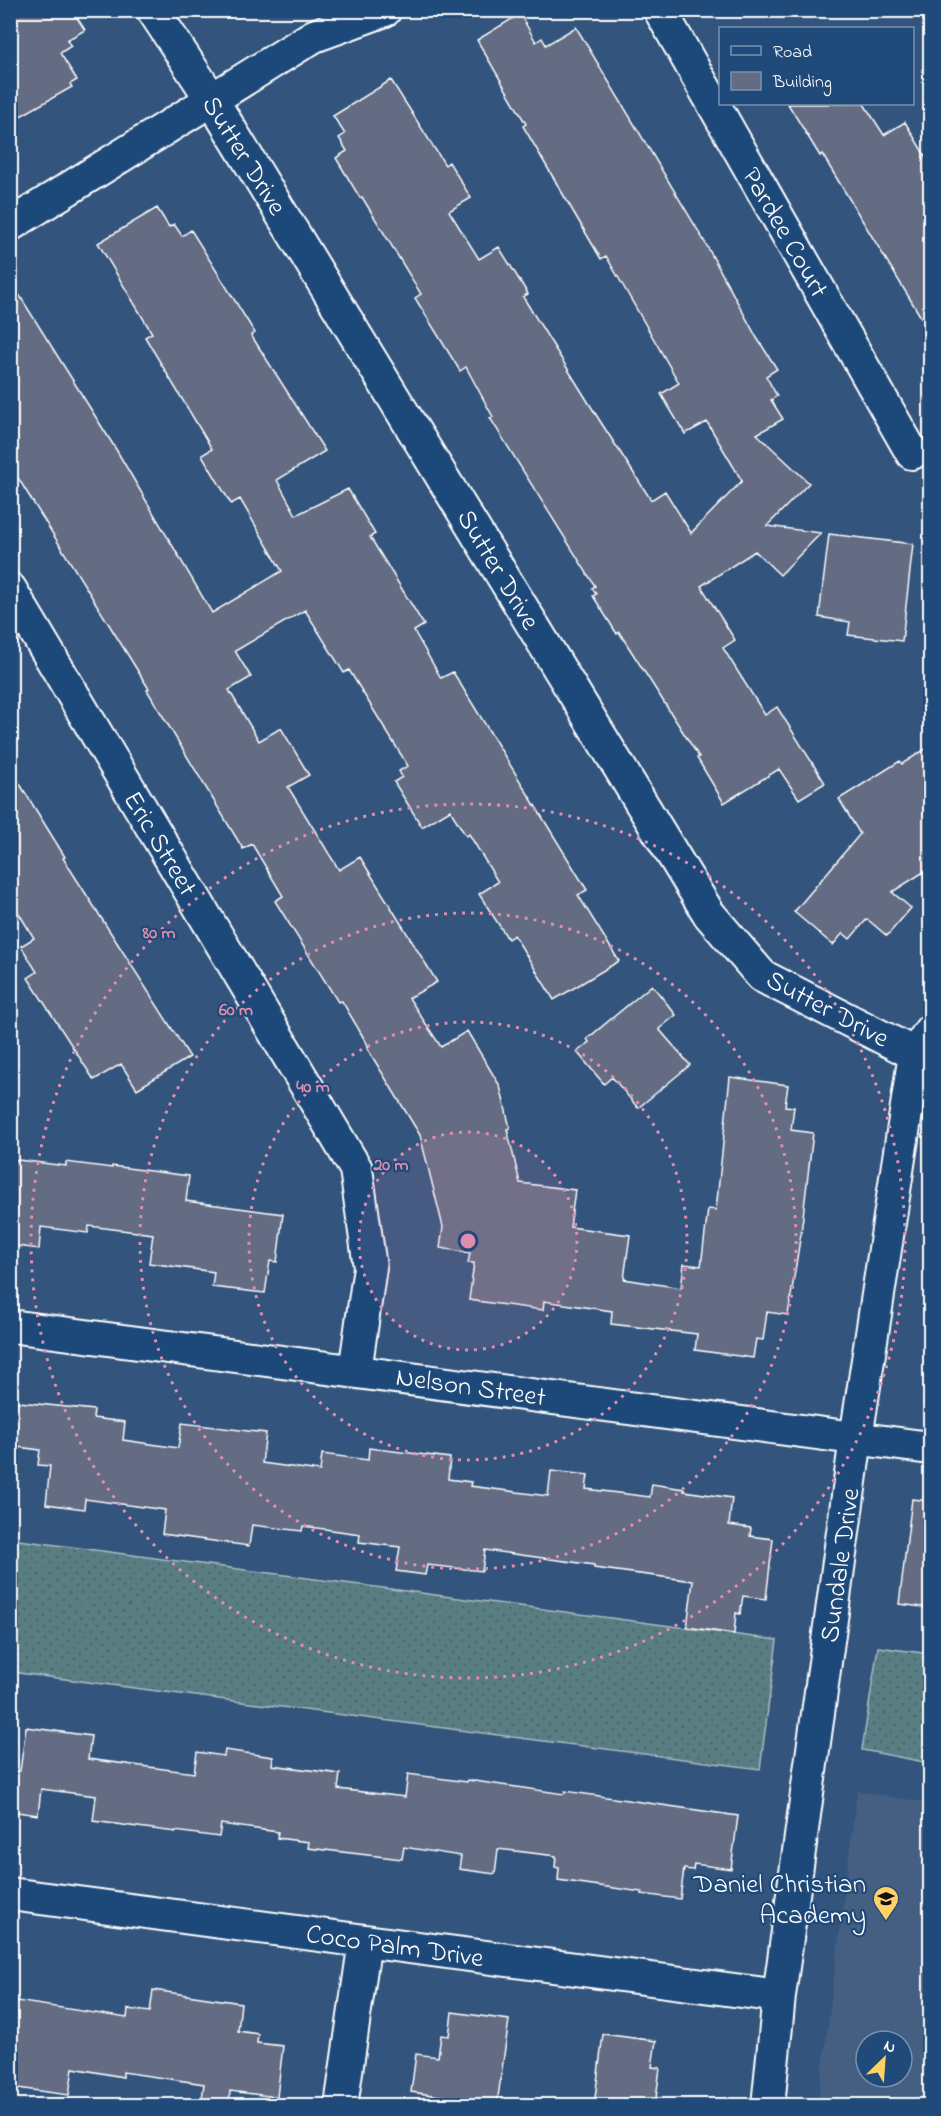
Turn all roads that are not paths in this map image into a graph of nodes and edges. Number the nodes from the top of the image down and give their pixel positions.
1 (153, 10) edge
2 (385, 10) edge
3 (660, 10) edge
4 (212, 100) junction
5 (10, 225) edge
6 (912, 453) dead end
7 (10, 589) edge
8 (923, 1042) edge
9 (10, 1326) edge
10 (355, 1371) junction
11 (856, 1438) junction
12 (930, 1448) edge
13 (10, 1894) edge
14 (364, 1941) junction
15 (779, 1996) junction
16 (341, 2106) edge
17 (768, 2106) edge

1 - 4 street, Sutter Drive
2 - 4 street
3 - 6 street, Pardee Court
4 - 5 street
4 - 8 street, Sutter Drive
7 - 10 street, Eric Street
8 - 11 street, Sundale Drive
9 - 10 street, Nelson Street
10 - 11 street, Nelson Street
11 - 12 street, Nelson Street
11 - 15 street, Sundale Drive
13 - 14 street, Coco Palm Drive
14 - 15 street, Coco Palm Drive
14 - 16 street
15 - 17 street, Sundale Drive

